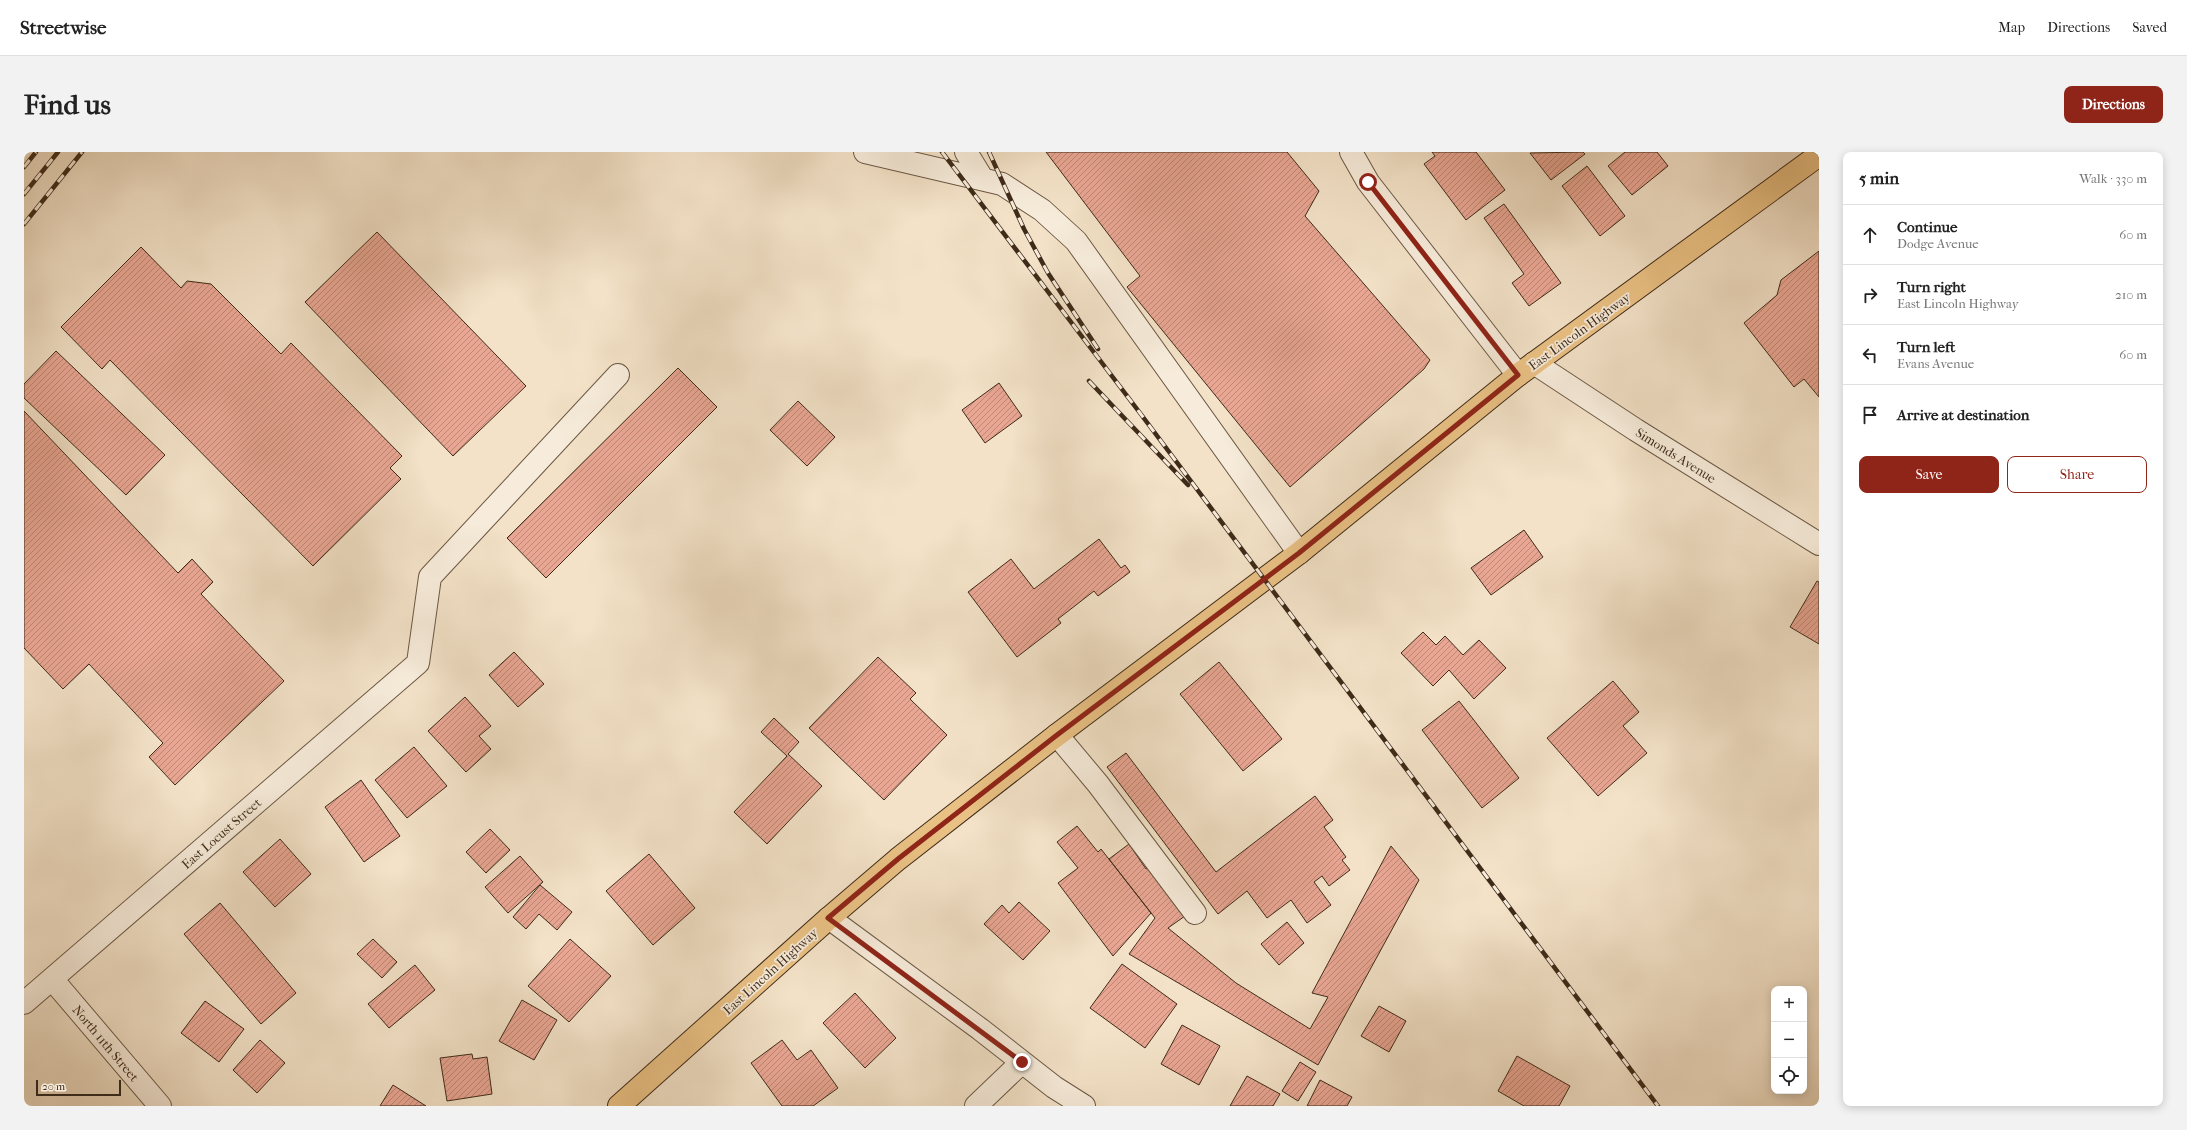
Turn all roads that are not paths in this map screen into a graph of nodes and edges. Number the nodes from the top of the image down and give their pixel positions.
1 (865, 152) edge
2 (966, 152) edge
3 (1351, 152) edge
4 (1819, 155) edge
5 (982, 178) junction
6 (1526, 369) junction
7 (618, 375) dead end
8 (1819, 544) edge
9 (1299, 553) junction
10 (1057, 735) junction
11 (1195, 913) dead end
12 (828, 918) junction
13 (52, 979) junction
14 (24, 1003) edge
15 (1022, 1062) junction
16 (160, 1106) edge
17 (619, 1106) edge
18 (976, 1106) edge
19 (1084, 1106) edge

1 - 5 street
2 - 5 street
3 - 6 street, Simonds Avenue
4 - 6 main road, East Lincoln Highway
5 - 9 street
6 - 8 street, Simonds Avenue
6 - 9 main road, East Lincoln Highway
7 - 13 street, East Locust Street
9 - 10 main road, East Lincoln Highway
10 - 11 street
10 - 12 main road, East Lincoln Highway
12 - 15 street
12 - 17 main road, East Lincoln Highway
13 - 14 street, East Locust Street
13 - 16 street, North 11th Street
15 - 18 street
15 - 19 street

